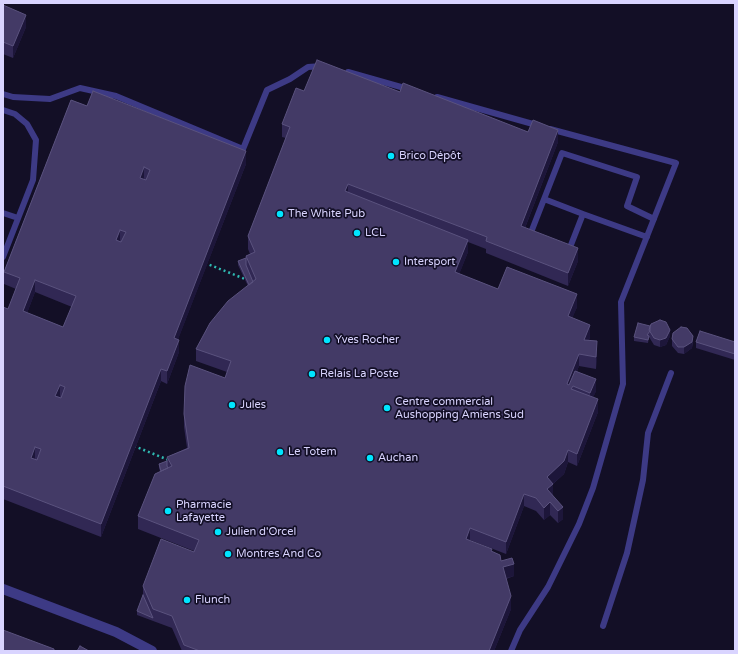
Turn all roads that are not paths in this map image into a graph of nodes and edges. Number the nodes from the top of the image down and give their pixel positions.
1 (332, 68) edge
2 (340, 70) edge
3 (416, 91) edge
4 (3, 94) edge
5 (431, 96) edge
6 (3, 110) edge
7 (544, 199) junction
8 (3, 213) edge
9 (583, 214) junction
10 (18, 218) junction
11 (654, 218) junction
12 (647, 237) junction
13 (536, 238) edge
14 (556, 245) edge
15 (3, 257) edge
16 (671, 373) dead end
17 (3, 589) edge
18 (603, 626) dead end
19 (152, 651) edge
20 (511, 651) edge

1 - 4 lane
2 - 3 lane
5 - 11 lane
6 - 10 lane
7 - 9 lane
7 - 11 lane
7 - 13 lane
8 - 10 lane
9 - 12 lane
9 - 14 lane
10 - 15 lane
11 - 12 lane
12 - 20 lane
16 - 18 lane
17 - 19 street

